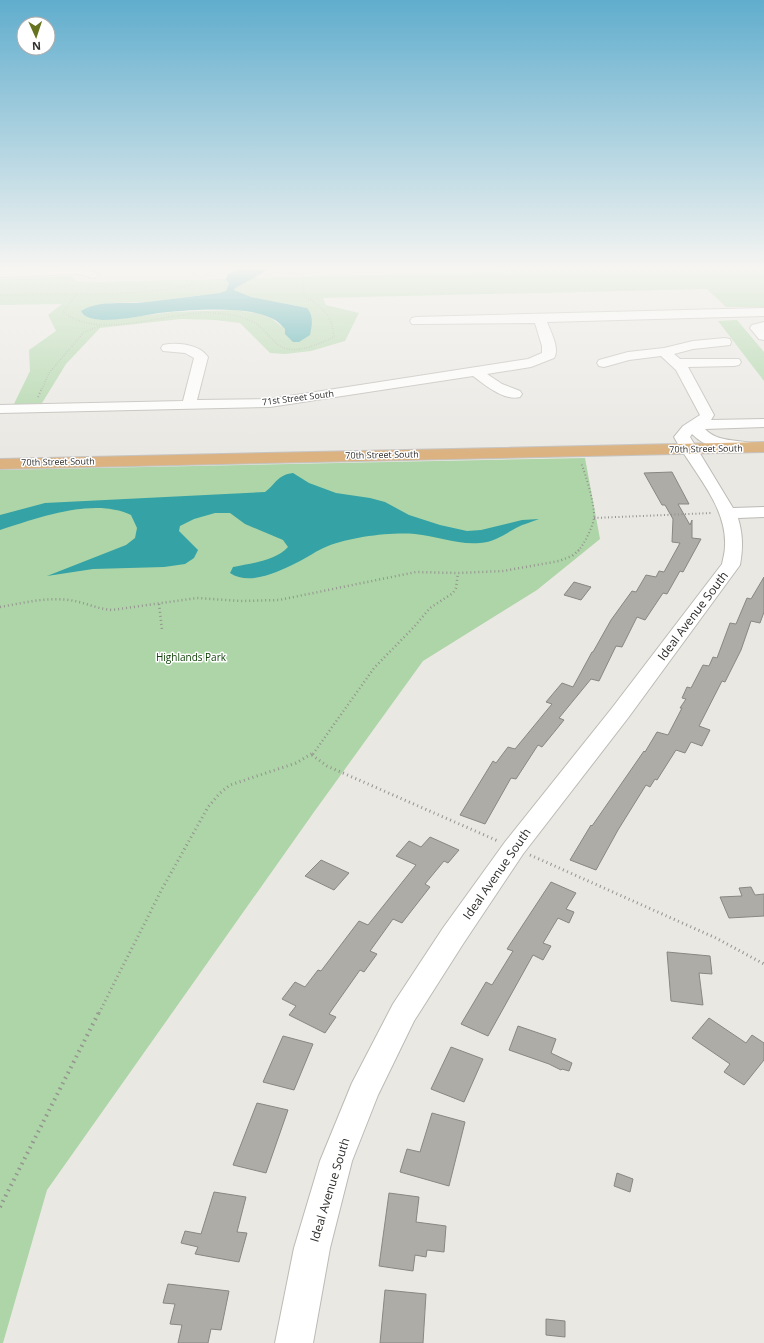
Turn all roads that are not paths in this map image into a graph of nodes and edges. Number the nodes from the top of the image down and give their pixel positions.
1 (543, 329) edge
2 (757, 329) edge
3 (764, 336) edge
4 (725, 342) dead end
5 (168, 348) dead end
6 (664, 352) junction
7 (734, 362) dead end
8 (604, 363) dead end
9 (678, 363) junction
10 (476, 372) junction
11 (351, 378) dead end
12 (366, 394) junction
13 (515, 394) dead end
14 (189, 405) junction
15 (0, 409) edge
16 (699, 423) junction
17 (764, 423) edge
18 (761, 447) edge
19 (688, 449) junction
20 (0, 464) edge
21 (764, 512) edge
22 (728, 513) junction
23 (294, 1343) edge

1 - 10 street, 71st Street South
2 - 3 street
4 - 6 street
5 - 14 street
6 - 8 street
6 - 9 street
7 - 9 street
9 - 16 street
10 - 12 street, 71st Street South
10 - 13 street
11 - 12 street
12 - 14 street, 71st Street South
14 - 15 street, 71st Street South
16 - 17 street
16 - 18 street
16 - 19 street
18 - 19 main road, 70th Street South
19 - 20 main road, 70th Street South
19 - 22 street, Ideal Avenue South
21 - 22 street
22 - 23 street, Ideal Avenue South

